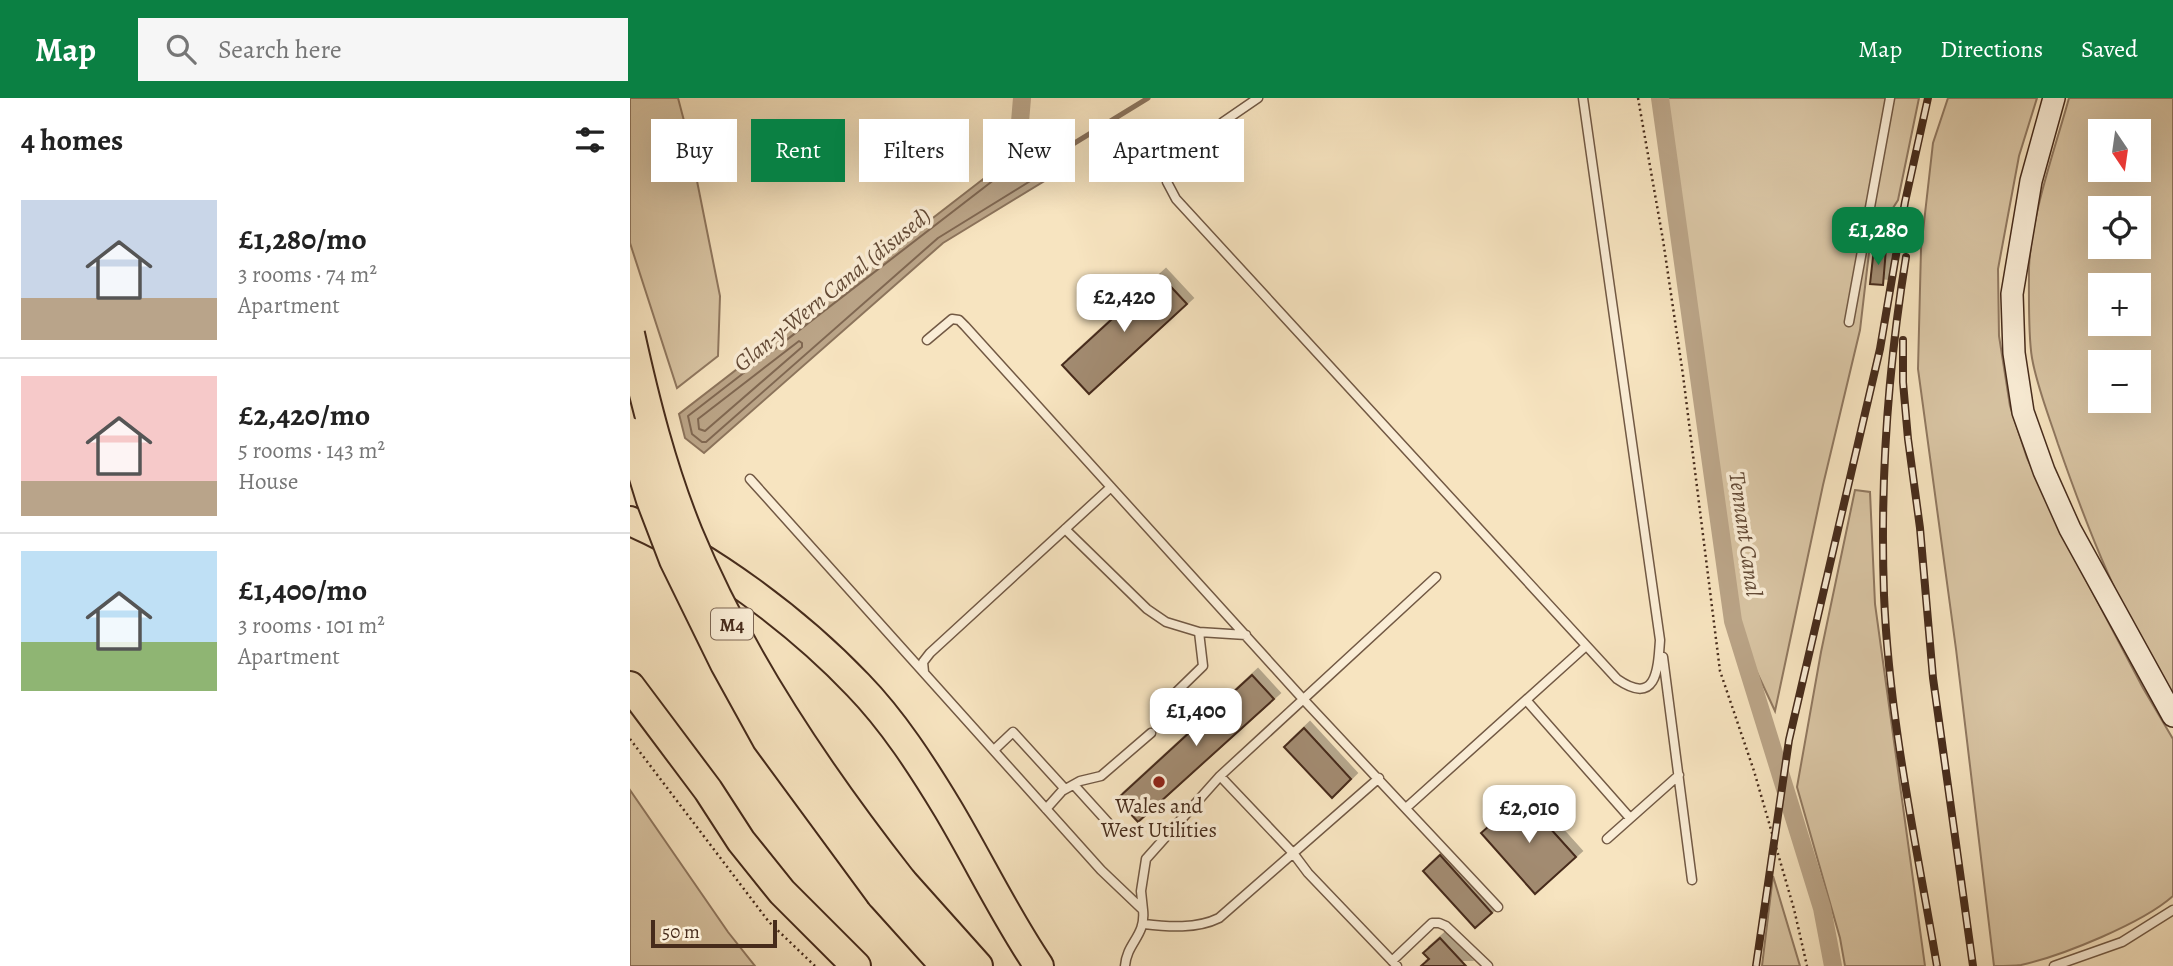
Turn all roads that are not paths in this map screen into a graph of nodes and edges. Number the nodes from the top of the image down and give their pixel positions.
1 (1258, 98) edge
2 (1583, 98) edge
3 (1890, 98) edge
4 (2054, 98) edge
5 (1849, 322) dead end
6 (630, 334) edge
7 (927, 340) dead end
8 (630, 432) edge
9 (750, 479) dead end
10 (1111, 487) junction
11 (630, 521) edge
12 (1065, 529) junction
13 (1436, 578) dead end
14 (1199, 632) junction
15 (1246, 635) junction
16 (1660, 640) junction
17 (1586, 646) junction
18 (924, 672) junction
19 (630, 686) edge
20 (1303, 699) junction
21 (1526, 700) junction
22 (1163, 705) dead end
23 (2173, 716) edge
24 (1151, 733) dead end
25 (994, 750) junction
26 (1679, 775) junction
27 (1220, 776) junction
28 (1379, 778) junction
29 (1070, 787) junction
30 (1406, 808) junction
31 (1046, 809) junction
32 (1630, 818) junction
33 (1113, 828) dead end
34 (1607, 839) dead end
35 (1293, 853) junction
36 (1692, 880) dead end
37 (891, 888) junction
38 (1498, 907) dead end
39 (1143, 910) junction
40 (2173, 910) edge
41 (1144, 924) junction
42 (1395, 964) edge
43 (856, 966) edge
44 (945, 966) edge
45 (978, 966) edge
46 (1039, 966) edge
47 (1125, 966) edge
48 (1488, 966) edge
49 (2054, 966) edge

1 - 17 lane
2 - 16 lane
3 - 5 lane
4 - 23 main road
6 - 37 highway, M4, bridge
7 - 10 lane
8 - 37 highway, M4, bridge
9 - 18 lane
10 - 12 lane
10 - 15 lane
11 - 46 highway, M4, bridge
12 - 14 lane
12 - 18 lane
13 - 20 lane
14 - 15 lane
14 - 22 lane
15 - 20 lane
16 - 17 lane
16 - 26 lane
17 - 21 lane
18 - 25 lane
19 - 43 highway
20 - 27 lane
20 - 28 lane
21 - 30 lane
21 - 32 lane
24 - 29 lane
25 - 29 lane
25 - 31 lane
26 - 32 lane
26 - 36 lane
27 - 35 lane
27 - 39 lane
28 - 30 lane
28 - 35 lane
29 - 31 lane
29 - 33 lane
30 - 38 lane
31 - 39 lane
32 - 34 lane
35 - 41 lane
35 - 42 lane
37 - 44 highway, M4
37 - 45 highway, M4
39 - 41 lane
40 - 49 lane
41 - 47 lane
42 - 48 lane

